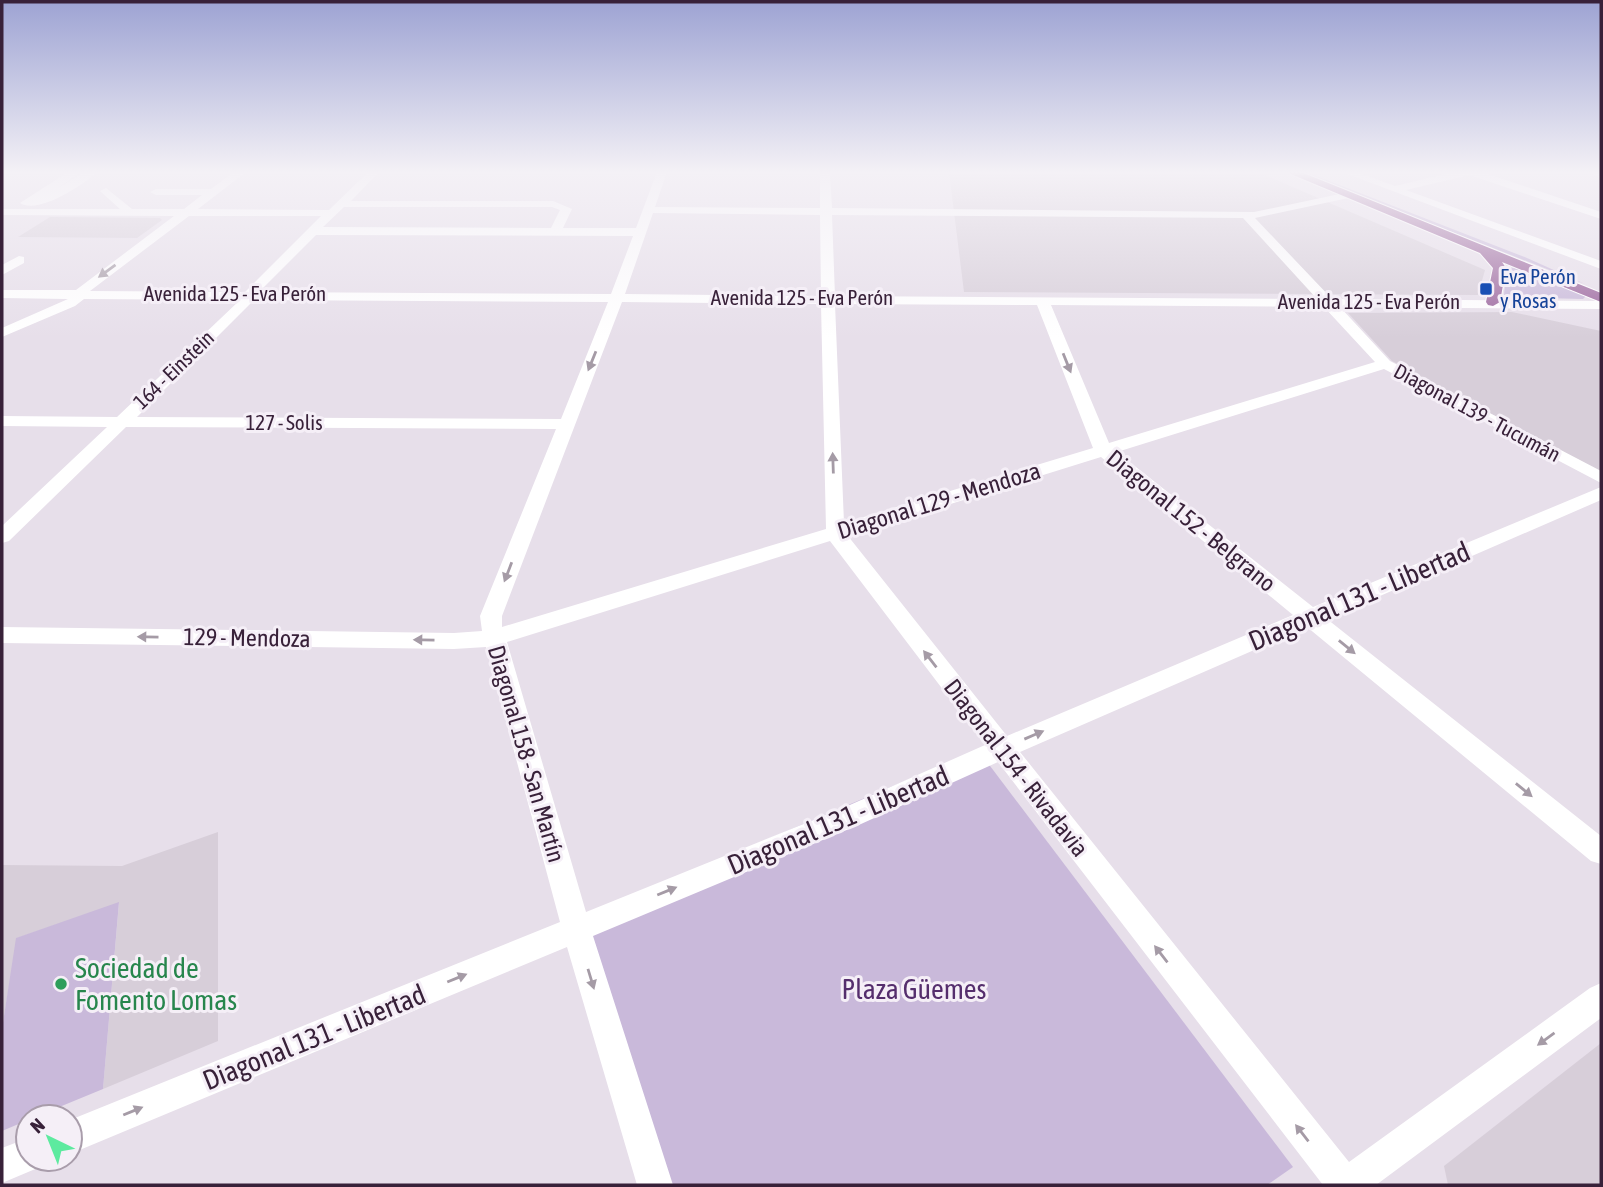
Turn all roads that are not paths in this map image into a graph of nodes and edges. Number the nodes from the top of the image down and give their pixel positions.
1 (166, 227) edge
2 (318, 227) edge
3 (641, 227) edge
4 (827, 227) edge
5 (1258, 227) edge
6 (1428, 227) edge
7 (1455, 227) edge
8 (1499, 227) edge
9 (556, 230) joint
10 (314, 231) junction
11 (639, 232) junction
12 (1485, 251) junction
13 (19, 260) dead end
14 (1601, 265) edge
15 (2, 271) edge
16 (1601, 285) edge
17 (2, 294) edge
18 (82, 294) junction
19 (251, 294) junction
20 (617, 297) junction
21 (1601, 298) edge
22 (828, 299) junction
23 (1042, 300) junction
24 (1326, 301) junction
25 (1493, 302) junction
26 (1601, 305) edge
27 (2, 333) edge
28 (1385, 364) junction
29 (2, 421) edge
30 (120, 422) junction
31 (566, 424) junction
32 (1104, 450) junction
33 (1601, 478) edge
34 (1601, 493) edge
35 (836, 534) junction
36 (2, 537) edge
37 (1309, 617) junction
38 (2, 635) edge
39 (493, 638) junction
40 (1001, 749) junction
41 (1601, 852) edge
42 (576, 929) junction
43 (1601, 999) edge
44 (84, 1132) edge
45 (655, 1185) edge
46 (1346, 1185) edge

1 -> 18 street
2 - 10 street, 164 - Einstein
3 - 11 street, Diagonal 158 - San Martín
4 - 22 street
5 - 24 street, Diagonal 139 - Tucumán
6 - 12 main road
7 - 16 main road
8 - 14 street
9 - 10 street
9 - 11 street
10 - 19 street, 164 - Einstein
11 - 20 street, Diagonal 158 - San Martín
12 - 21 main road
12 - 25 main road
13 - 15 street
17 - 18 street, Avenida 125 - Eva Perón
18 - 19 street, Avenida 125 - Eva Perón
18 - 27 street
19 - 20 street, Avenida 125 - Eva Perón
19 - 30 street, 164 - Einstein
20 - 22 street, Avenida 125 - Eva Perón
20 -> 31 street, Diagonal 158 - San Martín
22 - 23 street, Avenida 125 - Eva Perón
35 -> 22 street
23 - 24 street, Avenida 125 - Eva Perón
23 -> 32 street, Diagonal 152 - Belgrano
24 - 25 street, Avenida 125 - Eva Perón
24 - 28 street, Diagonal 139 - Tucumán
25 - 26 street, Avenida 125 - Eva Perón
28 - 32 street, Diagonal 129 - Mendoza
28 - 33 street, Diagonal 139 - Tucumán
29 - 30 street, 127 - Solis
30 - 31 street, 127 - Solis
30 - 36 street, 164 - Einstein
31 -> 39 street, Diagonal 158 - San Martín
32 - 35 street, Diagonal 129 - Mendoza
32 - 37 street, Diagonal 152 - Belgrano
34 - 37 street, Diagonal 131 - Libertad
35 - 39 street, Diagonal 129 - Mendoza
40 -> 35 street, Diagonal 154 - Rivadavia
40 -> 37 street, Diagonal 131 - Libertad
37 -> 41 street, Diagonal 152 - Belgrano
39 -> 38 street, 129 - Mendoza
39 - 42 street, Diagonal 158 - San Martín
42 -> 40 street, Diagonal 131 - Libertad
46 -> 40 street, Diagonal 154 - Rivadavia
44 -> 42 street, Diagonal 131 - Libertad
42 -> 45 street, Diagonal 158 - San Martín
43 -> 46 street

